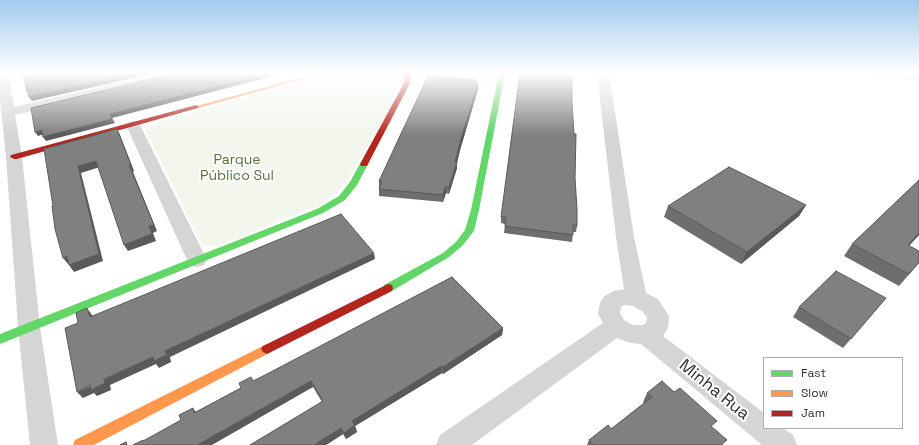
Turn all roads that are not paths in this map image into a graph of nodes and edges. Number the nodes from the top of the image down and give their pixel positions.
1 (6, 94) edge
2 (84, 94) edge
3 (245, 94) edge
4 (401, 94) edge
5 (498, 94) edge
6 (606, 94) edge
7 (9, 112) junction
8 (133, 125) junction
9 (14, 157) junction
10 (197, 260) junction
11 (636, 298) junction
12 (616, 326) junction
13 (29, 327) junction
14 (646, 335) junction
15 (0, 339) edge
16 (763, 429) edge
17 (763, 429) edge
18 (44, 445) edge
19 (80, 445) edge
20 (450, 445) edge
21 (783, 445) edge

1 - 7 street
2 - 7 street
3 - 8 street
4 - 10 street
5 - 19 street
6 - 11 street
7 - 9 street
8 - 9 street
8 - 10 street
9 - 13 street
10 - 13 street
11 - 12 street
11 - 14 street
12 - 14 street
12 - 20 street
13 - 15 street
13 - 18 street
14 - 17 street, Minha Rua
16 - 21 street, Minha Rua

